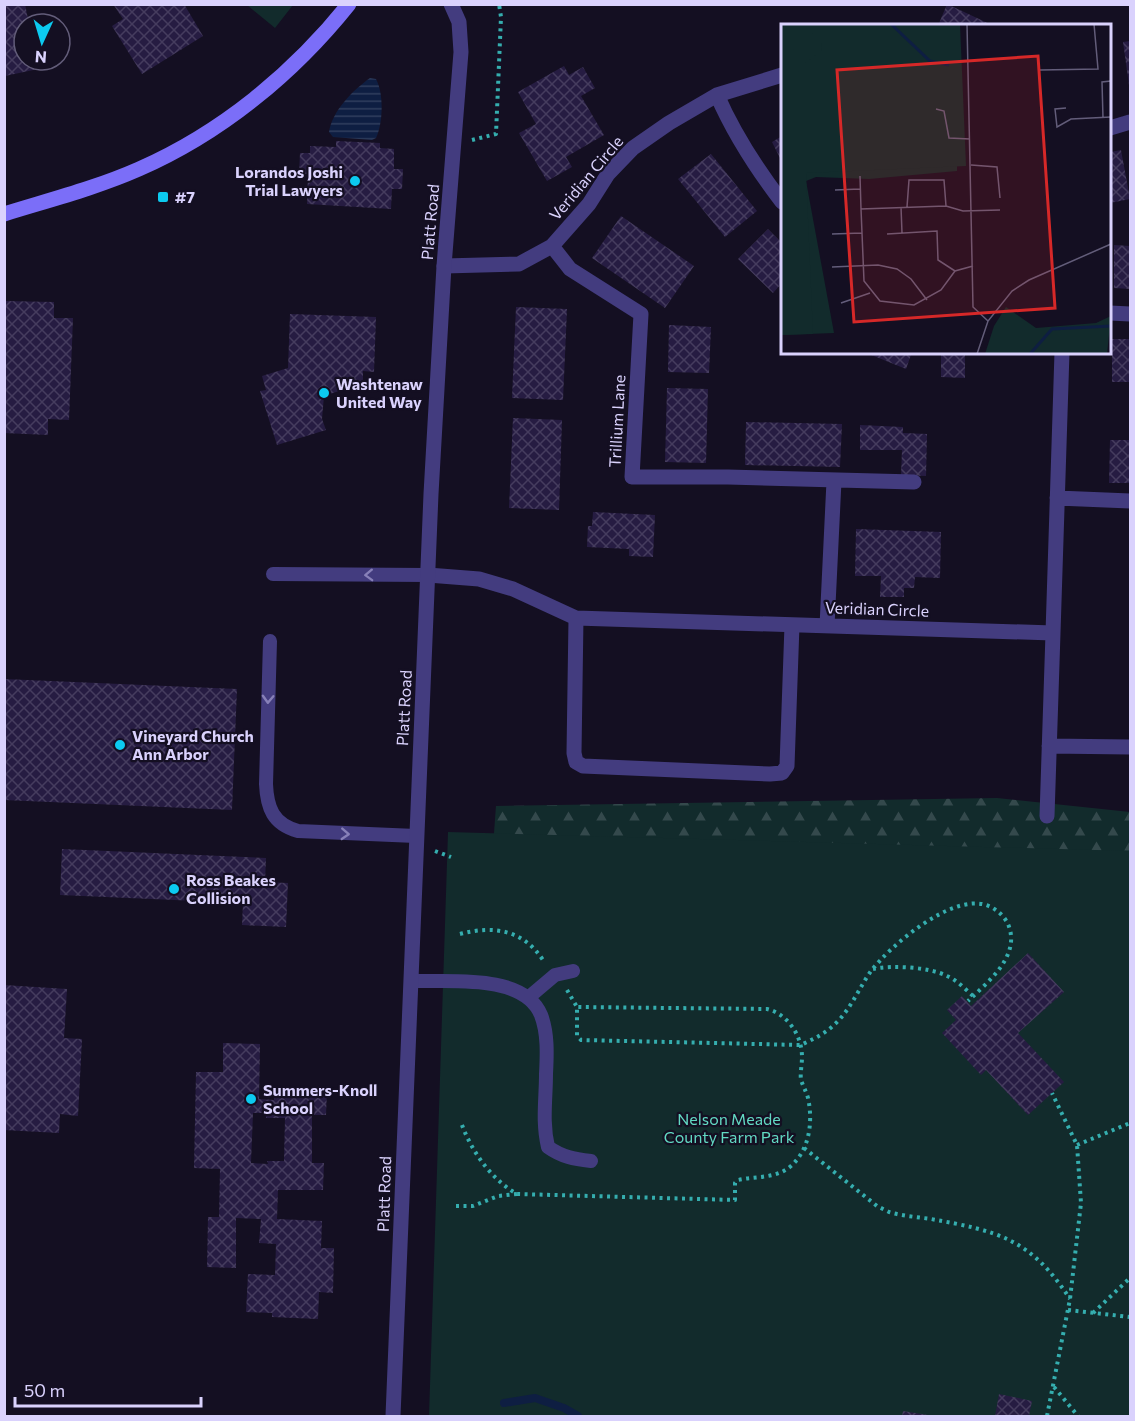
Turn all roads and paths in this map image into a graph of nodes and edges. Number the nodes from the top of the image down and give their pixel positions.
1 (349, 4) edge
2 (451, 4) edge
3 (499, 4) edge
4 (781, 76) edge
5 (717, 95) junction
6 (1131, 122) edge
7 (1111, 128) edge
8 (496, 134) dead end
9 (781, 199) edge
10 (4, 214) edge
11 (552, 246) junction
12 (444, 266) junction
13 (1111, 313) edge
14 (1131, 314) edge
15 (1062, 354) edge
16 (834, 481) junction
17 (914, 482) dead end
18 (1057, 498) junction
19 (1131, 501) edge
20 (273, 574) dead end
21 (428, 575) junction
22 (576, 618) junction
23 (792, 625) junction
24 (827, 626) junction
25 (1053, 633) junction
26 (270, 640) dead end
27 (1049, 746) junction
28 (1131, 747) edge
29 (1047, 816) dead end
30 (416, 836) junction
31 (460, 934) dead end
32 (545, 963) dead end
33 (873, 969) junction
34 (573, 971) dead end
35 (411, 981) junction
36 (565, 987) dead end
37 (973, 996) junction
38 (529, 997) junction
39 (968, 1001) dead end
40 (577, 1007) junction
41 (801, 1045) junction
42 (1052, 1093) dead end
43 (1131, 1124) edge
44 (462, 1125) dead end
45 (1077, 1145) junction
46 (804, 1148) junction
47 (591, 1161) dead end
48 (518, 1194) junction
49 (456, 1206) dead end
50 (1131, 1278) edge
51 (1070, 1299) junction
52 (1068, 1310) junction
53 (1093, 1314) junction
54 (1131, 1317) edge
55 (1054, 1386) junction
56 (393, 1416) edge
57 (1047, 1416) edge
58 (1078, 1416) edge

1 - 10 main road
2 - 12 street, Platt Road
3 - 8 path
4 - 5 street, Veridian Circle
5 - 9 street
5 - 11 street, Veridian Circle
6 - 7 street
11 - 12 street, Veridian Circle
11 - 16 street, Trillium Lane
12 - 21 street, Platt Road
13 - 14 street
15 - 18 street
16 - 17 street, Trillium Lane
16 - 24 street
18 - 19 street
18 - 25 street
21 -> 20 lane
21 - 22 street, Veridian Circle
21 - 30 street, Platt Road
22 - 23 street, Veridian Circle
22 - 23 street
23 - 24 street, Veridian Circle
24 - 25 street, Veridian Circle
25 - 27 street
26 -> 30 lane
27 - 28 street
27 - 29 street
30 - 35 street, Platt Road
31 - 32 path
33 - 37 path
33 - 37 path
33 - 41 path
34 - 38 lane
35 - 38 lane
35 - 56 street, Platt Road
36 - 40 path
37 - 39 path
38 - 47 lane
40 - 41 path
40 - 41 path
41 - 46 path
42 - 45 path
43 - 45 path
44 - 48 path
45 - 51 path
46 - 48 path
46 - 51 path
48 - 49 path
50 - 53 path
51 - 52 path
52 - 53 path
52 - 55 path
53 - 54 path
55 - 57 path
55 - 58 path

